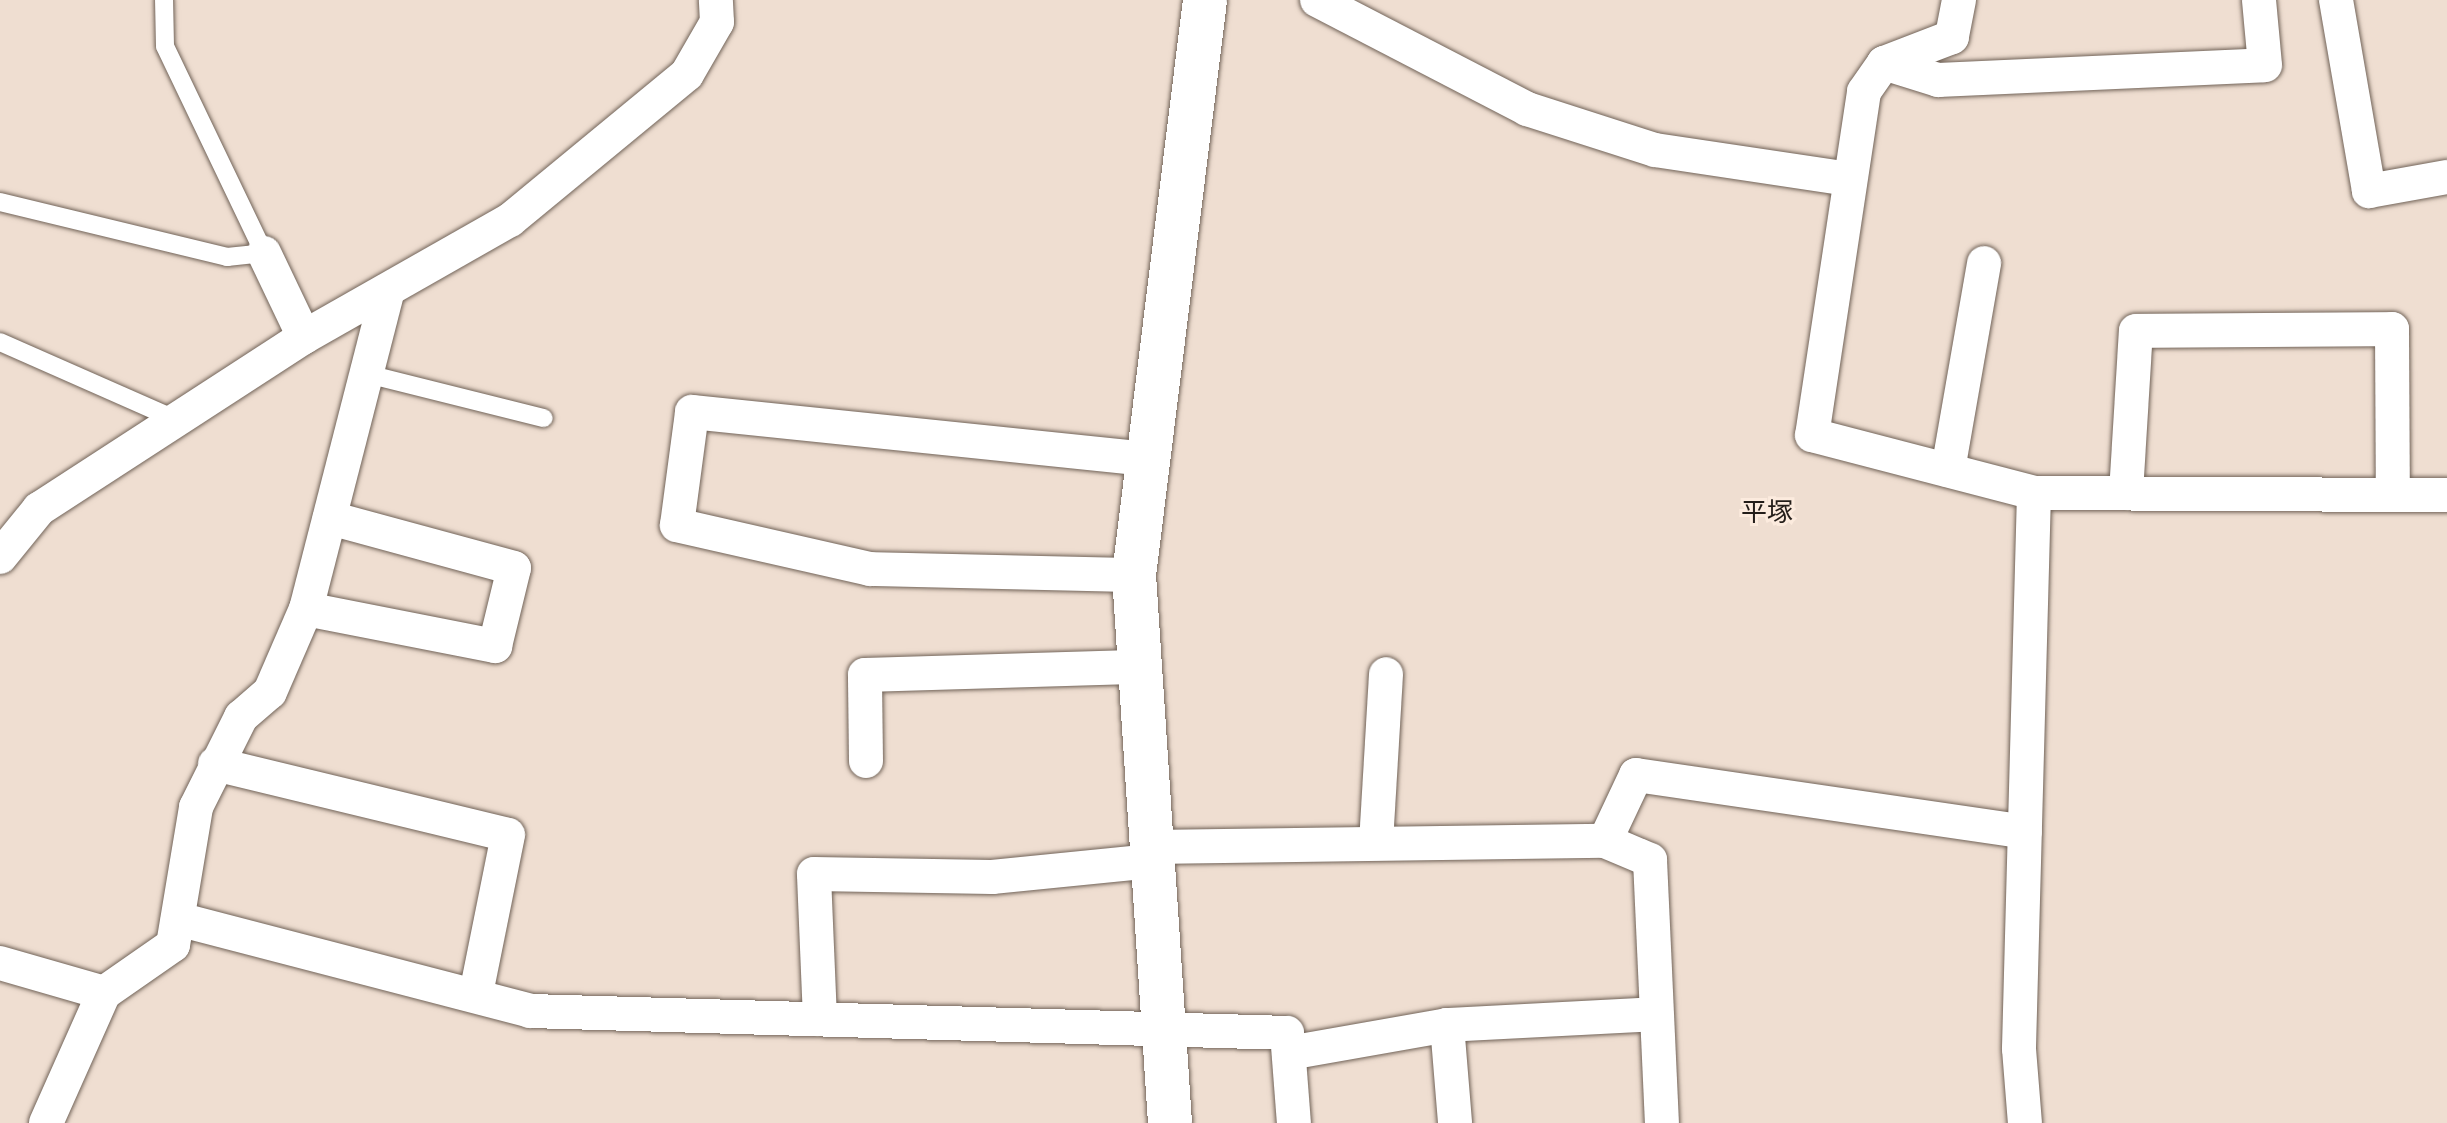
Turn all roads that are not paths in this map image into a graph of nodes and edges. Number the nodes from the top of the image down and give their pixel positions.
1 (164, 0) edge
2 (716, 0) edge
3 (1205, 0) edge
4 (1317, 0) edge
5 (1959, 0) edge
6 (2259, 0) edge
7 (2336, 0) edge
8 (1884, 63) junction
9 (2447, 177) edge
10 (1848, 179) junction
11 (0, 202) edge
12 (264, 253) junction
13 (1984, 263) dead end
14 (387, 293) junction
15 (304, 337) junction
16 (0, 342) edge
17 (367, 374) junction
18 (544, 418) dead end
19 (177, 420) junction
20 (1145, 459) junction
21 (1948, 470) junction
22 (2034, 493) junction
23 (2126, 493) junction
24 (2393, 495) junction
25 (2447, 495) edge
26 (330, 518) junction
27 (0, 557) edge
28 (1134, 575) junction
29 (306, 609) junction
30 (1141, 667) junction
31 (1386, 674) dead end
32 (866, 761) dead end
33 (215, 764) junction
34 (2025, 832) junction
35 (1605, 841) junction
36 (1376, 843) junction
37 (1152, 854) junction
38 (178, 919) junction
39 (0, 963) edge
40 (104, 993) junction
41 (476, 993) junction
42 (1656, 1014) junction
43 (820, 1019) junction
44 (1447, 1025) junction
45 (1165, 1028) junction
46 (1289, 1053) junction
47 (46, 1123) edge
48 (1170, 1123) edge
49 (1294, 1123) edge
50 (1455, 1123) edge
51 (1662, 1123) edge
52 (2025, 1123) edge

1 - 12 lane
2 - 14 street
3 - 20 street
4 - 10 street
5 - 8 street
6 - 8 street
7 - 9 street
8 - 10 street
10 - 21 street
11 - 12 lane
12 - 15 street
13 - 21 street
14 - 15 street
14 - 17 street
15 - 19 street
16 - 19 lane
17 - 18 lane
17 - 26 street
19 - 27 street
20 - 28 street
20 - 28 street
21 - 22 street
22 - 23 street
22 - 34 street
23 - 24 street
23 - 24 street
24 - 25 street
26 - 29 street
26 - 29 street
28 - 30 street
29 - 33 street
30 - 32 street
30 - 37 street
31 - 36 street
33 - 38 street
33 - 41 street
34 - 35 street
34 - 52 street
35 - 36 street
35 - 42 street
36 - 37 street
37 - 43 street
37 - 45 street
38 - 40 street
38 - 41 street
39 - 40 street
40 - 47 street
41 - 43 street
42 - 44 street
42 - 51 street
43 - 45 street
44 - 46 street
44 - 50 street
45 - 46 street
45 - 48 street
46 - 49 street

